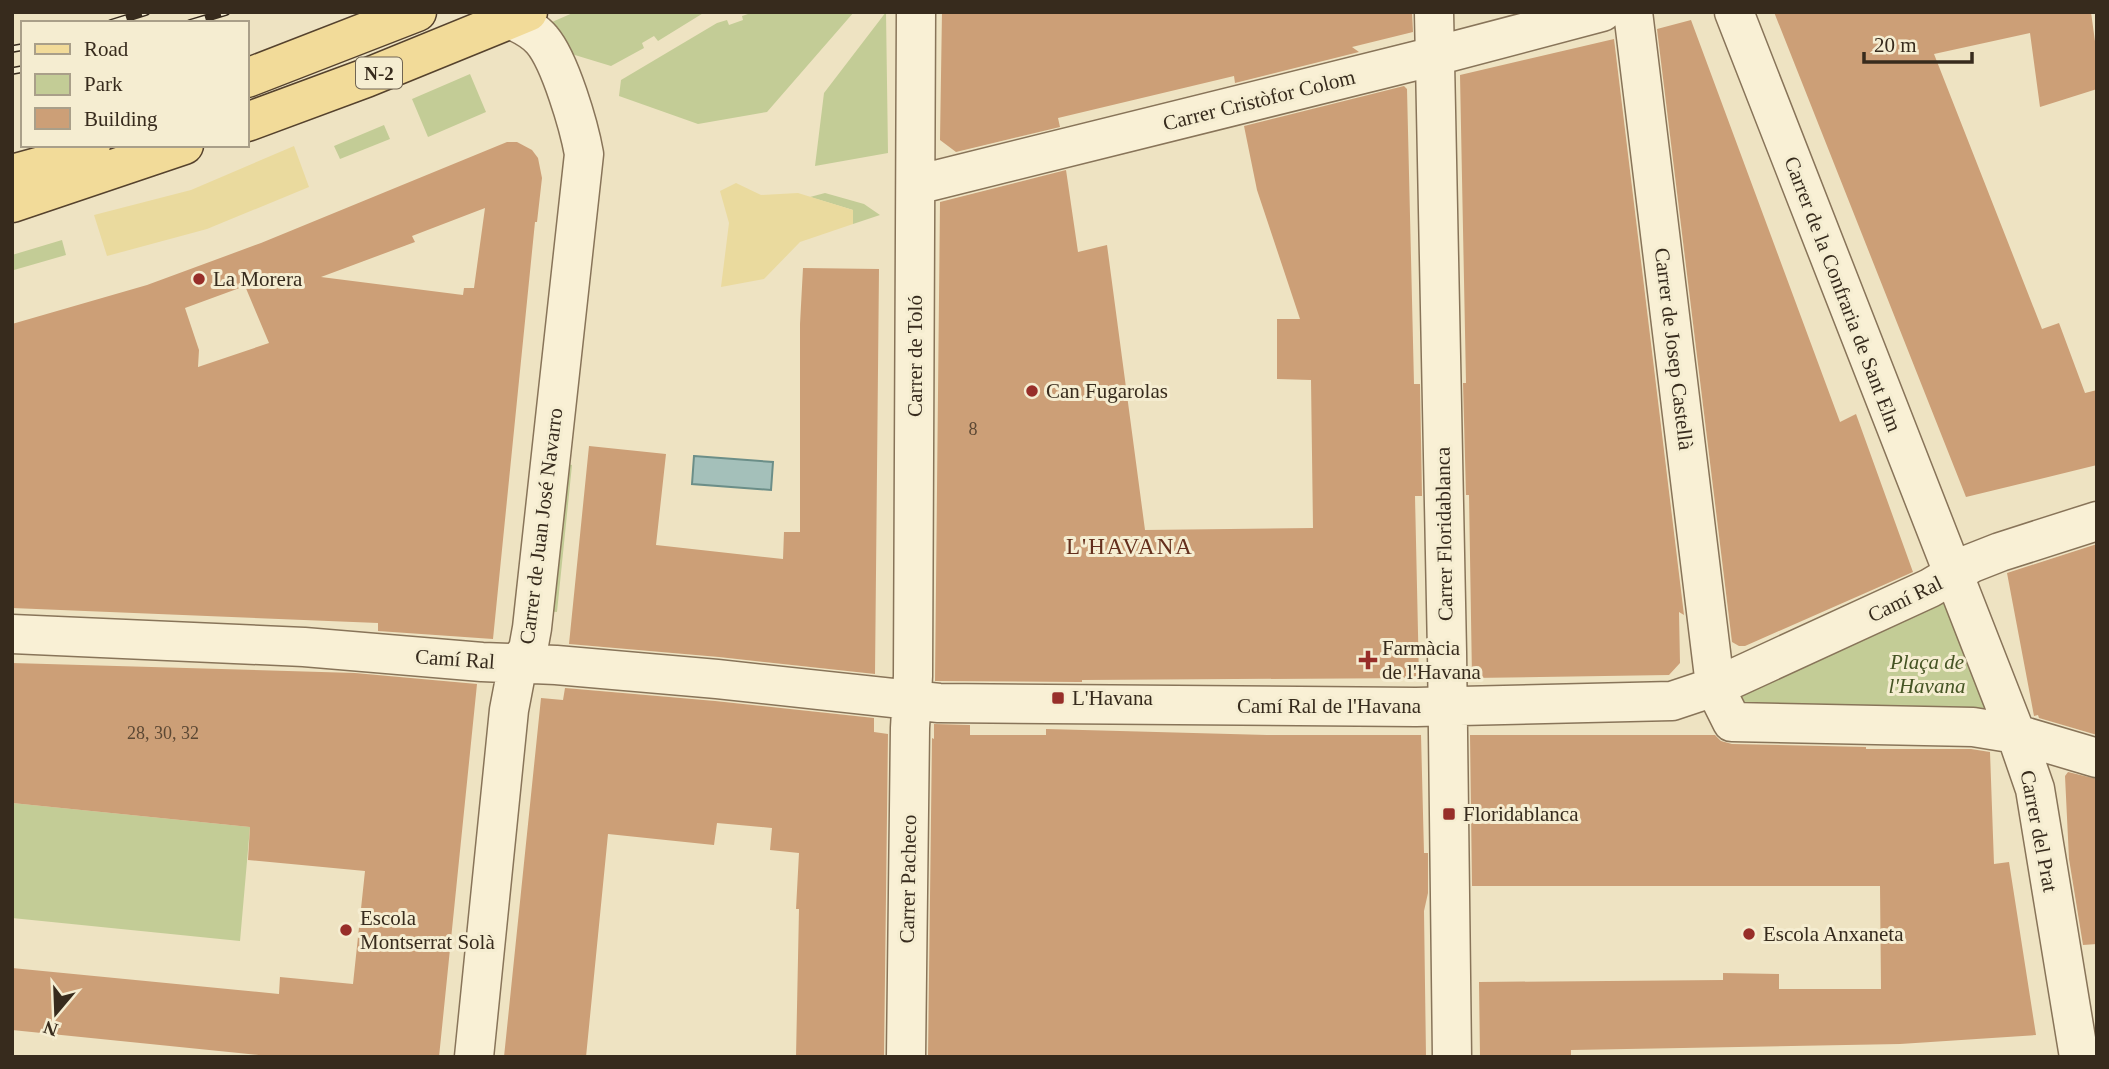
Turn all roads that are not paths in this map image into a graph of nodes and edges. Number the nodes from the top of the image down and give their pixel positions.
1 (417, 12) edge
2 (916, 12) edge
3 (1434, 12) edge
4 (1602, 12) edge
5 (1633, 12) edge
6 (1734, 12) edge
7 (519, 16) edge
8 (1434, 56) junction
9 (248, 78) edge
10 (248, 122) edge
11 (43, 147) edge
12 (88, 147) edge
13 (178, 147) edge
14 (12, 157) edge
15 (12, 174) edge
16 (915, 185) junction
17 (12, 203) edge
18 (2097, 521) edge
19 (1953, 575) junction
20 (12, 634) edge
21 (518, 663) junction
22 (1717, 686) junction
23 (926, 702) junction
24 (1447, 706) junction
25 (2016, 734) junction
26 (2097, 758) edge
27 (474, 1057) edge
28 (906, 1057) edge
29 (1451, 1057) edge
30 (2079, 1057) edge

1 - 9 main road, N-2
2 - 16 street, Carrer de Toló
3 - 8 street, Carrer Floridablanca
4 - 8 street, Carrer Cristòfor Colom
5 - 22 street, Carrer de Josep Castellà
6 - 19 street, Carrer de la Confraria de Sant Elm
7 - 10 main road, N-2
7 - 21 street, Carrer de Juan José Navarro
8 - 16 street, Carrer Cristòfor Colom
8 - 24 street, Carrer Floridablanca
11 - 14 main road
12 - 15 main road
13 - 17 main road
16 - 23 street, Carrer de Toló
18 - 19 street, Camí Ral
19 - 22 street, Camí Ral
19 - 25 street, Carrer del Prat
20 - 21 street, Camí Ral
21 - 23 street, Camí Ral
21 - 27 street, Carrer de Juan José Navarro
22 - 24 street, Camí Ral de l'Havana
22 - 25 street
23 - 24 street, Camí Ral de l'Havana
23 - 28 street, Carrer Pacheco
24 - 29 street, Carrer Floridablanca
25 - 26 street
25 - 30 street, Carrer del Prat

